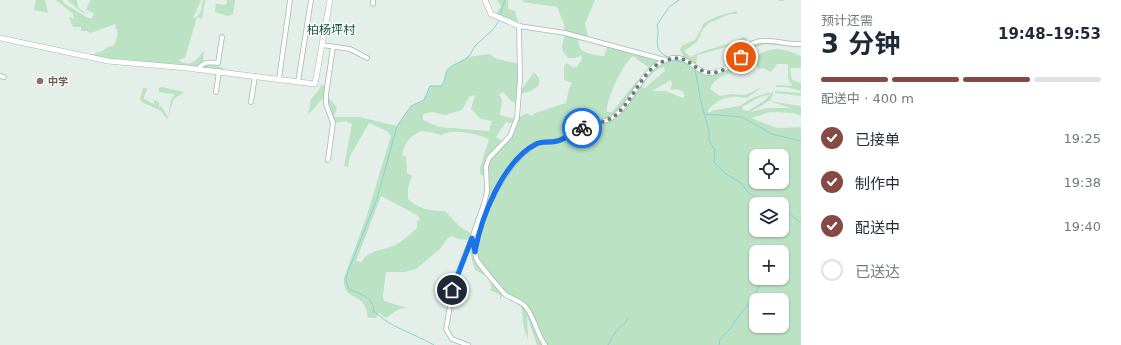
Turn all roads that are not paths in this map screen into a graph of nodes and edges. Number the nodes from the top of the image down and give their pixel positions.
1 (290, 0) edge
2 (311, 0) edge
3 (330, 0) edge
4 (485, 0) edge
5 (519, 26) junction
6 (222, 37) dead end
7 (0, 38) edge
8 (801, 44) edge
9 (322, 46) junction
10 (333, 47) junction
11 (367, 58) dead end
12 (665, 60) junction
13 (198, 69) junction
14 (219, 71) junction
15 (255, 76) junction
16 (279, 79) junction
17 (298, 82) junction
18 (216, 92) dead end
19 (251, 102) dead end
20 (328, 160) dead end
21 (472, 238) junction
22 (475, 252) junction
23 (468, 345) edge
24 (545, 345) edge

1 - 16 street
2 - 17 street
3 - 9 street
4 - 5 street
5 - 12 street
5 - 21 street
6 - 13 street
7 - 13 street
8 - 12 street
9 - 10 street
9 - 17 street
10 - 11 street
10 - 20 street
12 - 22 street
13 - 14 street
14 - 15 street
14 - 18 street
15 - 16 street
15 - 19 street
16 - 17 street
21 - 22 street
21 - 23 street
22 - 24 street

